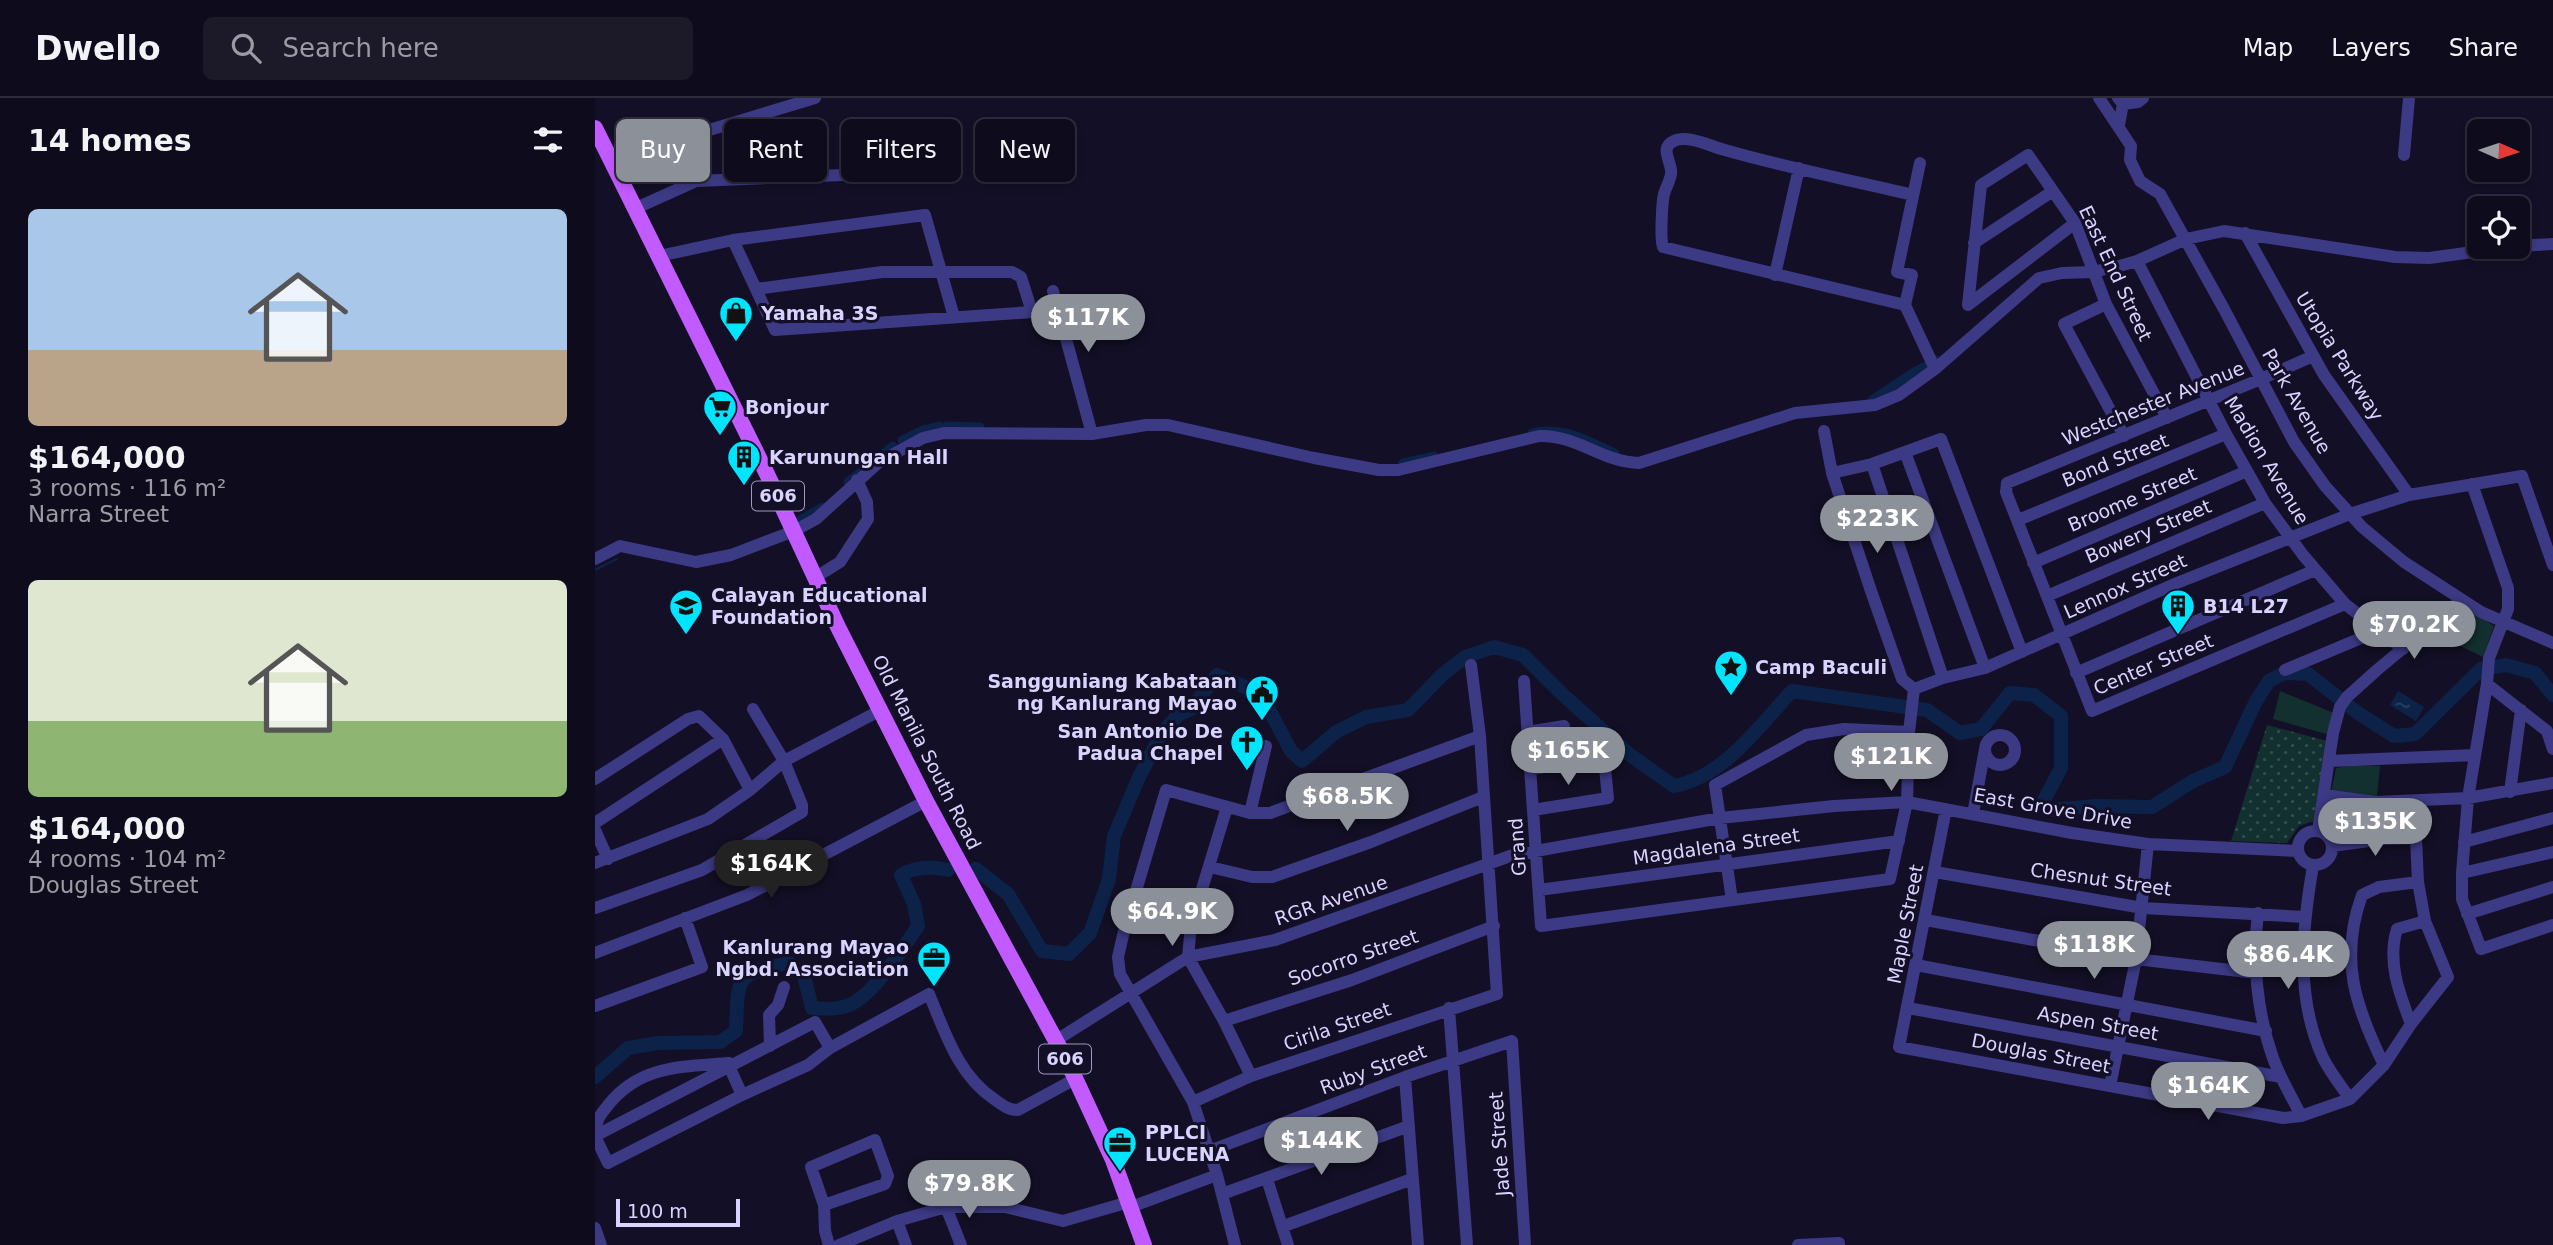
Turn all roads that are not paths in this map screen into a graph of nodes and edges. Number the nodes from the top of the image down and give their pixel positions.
1 (815, 98) edge
2 (2099, 98) edge
3 (2143, 98) edge
4 (2409, 98) edge
5 (2120, 101) edge
6 (2119, 125) junction
7 (595, 128) edge
8 (2404, 155) dead end
9 (1920, 163) dead end
10 (1799, 168) junction
11 (614, 169) junction
12 (841, 175) edge
13 (2053, 191) junction
14 (1913, 195) junction
15 (634, 209) junction
16 (2075, 223) junction
17 (2245, 233) junction
18 (2186, 239) junction
19 (733, 240) junction
20 (1974, 243) junction
21 (2553, 244) edge
22 (2530, 245) edge
23 (2467, 253) edge
24 (659, 256) junction
25 (2137, 261) junction
26 (941, 272) junction
27 (2092, 272) junction
28 (1775, 275) junction
29 (755, 289) junction
30 (1053, 291) dead end
31 (2106, 304) junction
32 (1905, 305) junction
33 (954, 317) junction
34 (2313, 356) junction
35 (1935, 369) junction
36 (2261, 379) junction
37 (2209, 401) junction
38 (2167, 418) junction
39 (1824, 431) dead end
40 (2226, 434) junction
41 (1092, 435) junction
42 (2123, 436) junction
43 (1905, 452) junction
44 (1872, 464) junction
45 (2247, 471) junction
46 (1832, 473) junction
47 (857, 480) junction
48 (2472, 484) junction
49 (2409, 495) junction
50 (2265, 503) junction
51 (2350, 514) junction
52 (2018, 520) junction
53 (794, 531) junction
54 (2289, 537) junction
55 (595, 559) edge
56 (2033, 563) junction
57 (2553, 565) edge
58 (2315, 570) junction
59 (816, 577) junction
60 (2047, 596) junction
61 (2461, 600) junction
62 (2345, 604) junction
63 (2502, 622) junction
64 (2378, 631) junction
65 (2061, 635) junction
66 (2553, 643) edge
67 (2403, 649) junction
68 (2022, 652) junction
69 (1471, 665) dead end
70 (1985, 668) junction
71 (2285, 670) dead end
72 (2076, 674) junction
73 (2487, 674) junction
74 (1943, 678) junction
75 (1524, 681) dead end
76 (1915, 689) junction
77 (753, 709) dead end
78 (881, 710) junction
79 (2521, 710) junction
80 (1564, 726) dead end
81 (1527, 732) junction
82 (1909, 732) junction
83 (1480, 736) junction
84 (723, 739) junction
85 (1266, 746) dead end
86 (1985, 748) dead end
87 (2553, 749) edge
88 (2475, 755) junction
89 (785, 761) junction
90 (2329, 761) junction
91 (1531, 769) junction
92 (595, 779) edge
93 (2553, 783) edge
94 (750, 790) junction
95 (2510, 792) junction
96 (2324, 795) junction
97 (1483, 797) junction
98 (2468, 798) junction
99 (926, 801) junction
100 (1907, 802) junction
101 (1227, 807) junction
102 (1946, 809) junction
103 (1533, 810) junction
104 (1250, 813) junction
105 (1973, 814) junction
106 (1720, 818) junction
107 (2553, 818) edge
108 (595, 823) edge
109 (595, 830) edge
110 (2318, 831) junction
111 (1899, 841) junction
112 (2465, 842) junction
113 (2148, 844) junction
114 (2332, 846) junction
115 (1536, 850) junction
116 (2298, 851) junction
117 (2553, 852) edge
118 (1513, 855) joint
119 (608, 859) junction
120 (595, 863) edge
121 (1727, 863) junction
122 (1488, 864) junction
123 (2313, 866) junction
124 (1209, 867) junction
125 (1935, 872) junction
126 (2462, 873) junction
127 (2418, 882) junction
128 (2553, 887) edge
129 (1539, 890) junction
130 (1732, 900) junction
131 (595, 908) edge
132 (2143, 908) junction
133 (2258, 913) junction
134 (2467, 914) junction
135 (2304, 917) junction
136 (685, 918) junction
137 (1926, 920) junction
138 (2425, 921) junction
139 (2553, 925) edge
140 (1494, 926) junction
141 (595, 953) edge
142 (1188, 957) junction
143 (2136, 959) junction
144 (1916, 965) junction
145 (2256, 973) junction
146 (784, 987) dead end
147 (1130, 993) junction
148 (2127, 1004) junction
149 (595, 1006) edge
150 (1449, 1008) junction
151 (1908, 1008) junction
152 (1224, 1021) junction
153 (2411, 1024) junction
154 (2266, 1031) junction
155 (1055, 1041) junction
156 (1512, 1041) joint
157 (770, 1046) junction
158 (2119, 1046) junction
159 (1899, 1047) joint
160 (830, 1048) junction
161 (1453, 1059) junction
162 (734, 1064) junction
163 (2384, 1065) junction
164 (1251, 1076) junction
165 (1405, 1077) junction
166 (2281, 1077) junction
167 (1075, 1079) junction
168 (2110, 1086) junction
169 (742, 1095) junction
170 (2350, 1099) junction
171 (1193, 1102) junction
172 (2301, 1116) junction
173 (1409, 1126) junction
174 (595, 1135) edge
175 (1209, 1151) junction
176 (1217, 1175) junction
177 (1267, 1179) junction
178 (1412, 1179) junction
179 (1222, 1194) junction
180 (824, 1205) junction
181 (1130, 1205) junction
182 (946, 1207) junction
183 (897, 1221) junction
184 (1284, 1226) junction
185 (595, 1227) edge
186 (869, 1240) edge
187 (1839, 1244) edge
188 (600, 1245) edge
189 (829, 1245) edge
190 (839, 1245) edge
191 (906, 1245) edge
192 (961, 1245) edge
193 (1144, 1245) edge
194 (1235, 1245) edge
195 (1289, 1245) edge
196 (1418, 1245) edge
197 (1467, 1245) edge
198 (1525, 1245) edge
199 (1798, 1245) edge

1 - 11 street
2 - 6 street
3 - 5 street
4 - 8 street
5 - 6 street
6 - 18 street, Park Avenue
7 - 11 main road, Old Manila South Road / 606
9 - 14 street
10 - 14 street
10 - 28 street
10 - 28 street
11 - 15 main road, Old Manila South Road / 606
12 - 15 street
13 - 16 street, East End Street
13 - 20 street
13 - 20 street, East End Street
14 - 32 street
15 - 24 main road, Old Manila South Road / 606
16 - 20 street, East End Street
16 - 27 street, East End Street
17 - 18 street
17 - 23 street
17 - 34 street, Utopia Parkway
18 - 25 street
18 - 36 street, Park Avenue
19 - 24 street
19 - 26 street
19 - 29 street
21 - 22 street
24 - 53 main road, Old Manila South Road / 606
25 - 27 street
25 - 37 street, Madion Avenue
26 - 29 street
26 - 33 street
26 - 33 street
27 - 31 street, East End Street
27 - 35 street
28 - 32 street
29 - 33 street
30 - 41 street
31 - 38 street, East End Street
31 - 42 street
32 - 35 street
34 - 36 street, Westchester Avenue
34 - 49 street, Utopia Parkway
35 - 41 street
36 - 37 street, Westchester Avenue
36 - 51 street, Park Avenue
37 - 38 street, Westchester Avenue
37 - 40 street, Madion Avenue
38 - 42 street, Westchester Avenue
39 - 46 street
40 - 45 street, Madion Avenue
40 - 52 street, Bond Street
41 - 47 street
42 - 52 street, Westchester Avenue
43 - 44 street
43 - 68 street
43 - 70 street
44 - 46 street
44 - 74 street
45 - 50 street, Madion Avenue
45 - 56 street, Broome Street
46 - 76 street
47 - 53 street
47 - 59 street
48 - 49 street, Lennox Street
48 - 57 street, Lennox Street
48 - 63 street
49 - 51 street, Lennox Street
50 - 54 street, Madion Avenue
50 - 60 street, Bowery Street
51 - 54 street, Lennox Street
51 - 61 street, Park Avenue
52 - 56 street
53 - 55 street
53 - 59 main road, Old Manila South Road / 606
54 - 58 street, Madion Avenue
54 - 65 street, Lennox Street
56 - 60 street
58 - 62 street, Madion Avenue
58 - 72 street
59 - 78 main road, Old Manila South Road / 606
60 - 65 street
61 - 63 street, Park Avenue
61 - 67 street
62 - 64 street, Madion Avenue
62 - 72 street, Center Street
63 - 66 street, Park Avenue
63 - 73 street
64 - 67 street, Madion Avenue
64 - 71 street
65 - 68 street, Lennox Street
65 - 72 street
67 - 90 street
68 - 70 street, Lennox Street
69 - 83 street
70 - 74 street, Lennox Street
73 - 79 street
73 - 88 street
74 - 76 street, Lennox Street
75 - 81 street, Grand
76 - 82 street
77 - 89 street
78 - 89 street
78 - 99 main road, Old Manila South Road / 606
79 - 87 street
79 - 95 street
80 - 81 street
81 - 91 street, Grand
82 - 100 street
82 - 106 street
83 - 97 street
83 - 104 street
84 - 92 street
84 - 94 street
84 - 108 street
85 - 104 street
86 - 105 street
88 - 90 street
88 - 98 street
89 - 94 street
89 - 131 street
90 - 96 street
91 - 103 street, Grand
91 - 103 street
93 - 95 street
94 - 119 street
95 - 98 street
96 - 98 street
96 - 110 street
97 - 122 street
97 - 124 street
98 - 112 street
99 - 136 street
99 - 155 main road, Old Manila South Road / 606
100 - 102 street, East Grove Drive
100 - 106 street, East Grove Drive
100 - 111 street
101 - 104 street
101 - 124 street
101 - 147 street
102 - 105 street, East Grove Drive
102 - 125 street, Maple Street
103 - 115 street, Grand
105 - 113 street, East Grove Drive
106 - 115 street, East Grove Drive
106 - 121 street
107 - 112 street
109 - 119 street
110 - 114 street
110 - 116 street
111 - 121 street, Magdalena Street
111 - 130 street
112 - 126 street
113 - 116 street, East Grove Drive
113 - 132 street
114 - 123 street
114 - 127 street
115 - 118 street, East Grove Drive
115 - 129 street, Grand
116 - 123 street
117 - 126 street
118 - 122 street, RGR Avenue
119 - 120 street
121 - 129 street, Magdalena Street
121 - 130 street
122 - 140 street
122 - 142 street, RGR Avenue
123 - 135 street
124 - 142 street
125 - 132 street, Chesnut Street
125 - 137 street, Maple Street
126 - 134 street
127 - 138 street
127 - 163 street
128 - 134 street
129 - 130 street, Grand
132 - 133 street, Chesnut Street
132 - 143 street
133 - 135 street, Chesnut Street
133 - 145 street
134 - 139 street
135 - 170 street
136 - 141 street
136 - 149 street
137 - 143 street
137 - 144 street, Maple Street
138 - 153 street, Douglas Street
138 - 153 street
140 - 150 street, Cirila Street
140 - 152 street, Socorro Street
142 - 147 street, RGR Avenue
142 - 152 street
143 - 145 street
143 - 148 street
144 - 148 street
144 - 151 street, Maple Street
145 - 154 street
146 - 157 street
147 - 155 street, RGR Avenue
147 - 171 street
148 - 154 street
148 - 158 street
150 - 161 street
150 - 164 street, Cirila Street
151 - 158 street, Aspen Street
151 - 159 street, Maple Street
152 - 164 street
153 - 163 street, Douglas Street
154 - 166 street
155 - 167 main road, Old Manila South Road / 606
156 - 161 street, Ruby Street
156 - 198 street, Jade Street
157 - 160 street
157 - 162 street
158 - 166 street, Aspen Street
158 - 168 street
159 - 168 street, Douglas Street
160 - 167 street
160 - 169 street
161 - 165 street, Ruby Street
161 - 197 street
162 - 169 street
162 - 174 street
162 - 174 street
163 - 170 street, Douglas Street
164 - 171 street, Cirila Street
165 - 173 street
165 - 175 street, Ruby Street
166 - 172 street
167 - 181 main road, Old Manila South Road / 606
168 - 172 street, Douglas Street
169 - 174 street
170 - 172 street, Douglas Street
171 - 175 street
173 - 177 street
173 - 178 street
175 - 176 street
176 - 179 street
176 - 181 street
177 - 179 street
177 - 184 street
178 - 184 street
178 - 196 street
179 - 194 street
180 - 180 street
180 - 189 street
181 - 182 street
181 - 193 main road, Old Manila South Road / 606
182 - 183 street
182 - 192 street
183 - 186 street
183 - 191 street
184 - 195 street
185 - 188 street
186 - 190 street
187 - 199 street

